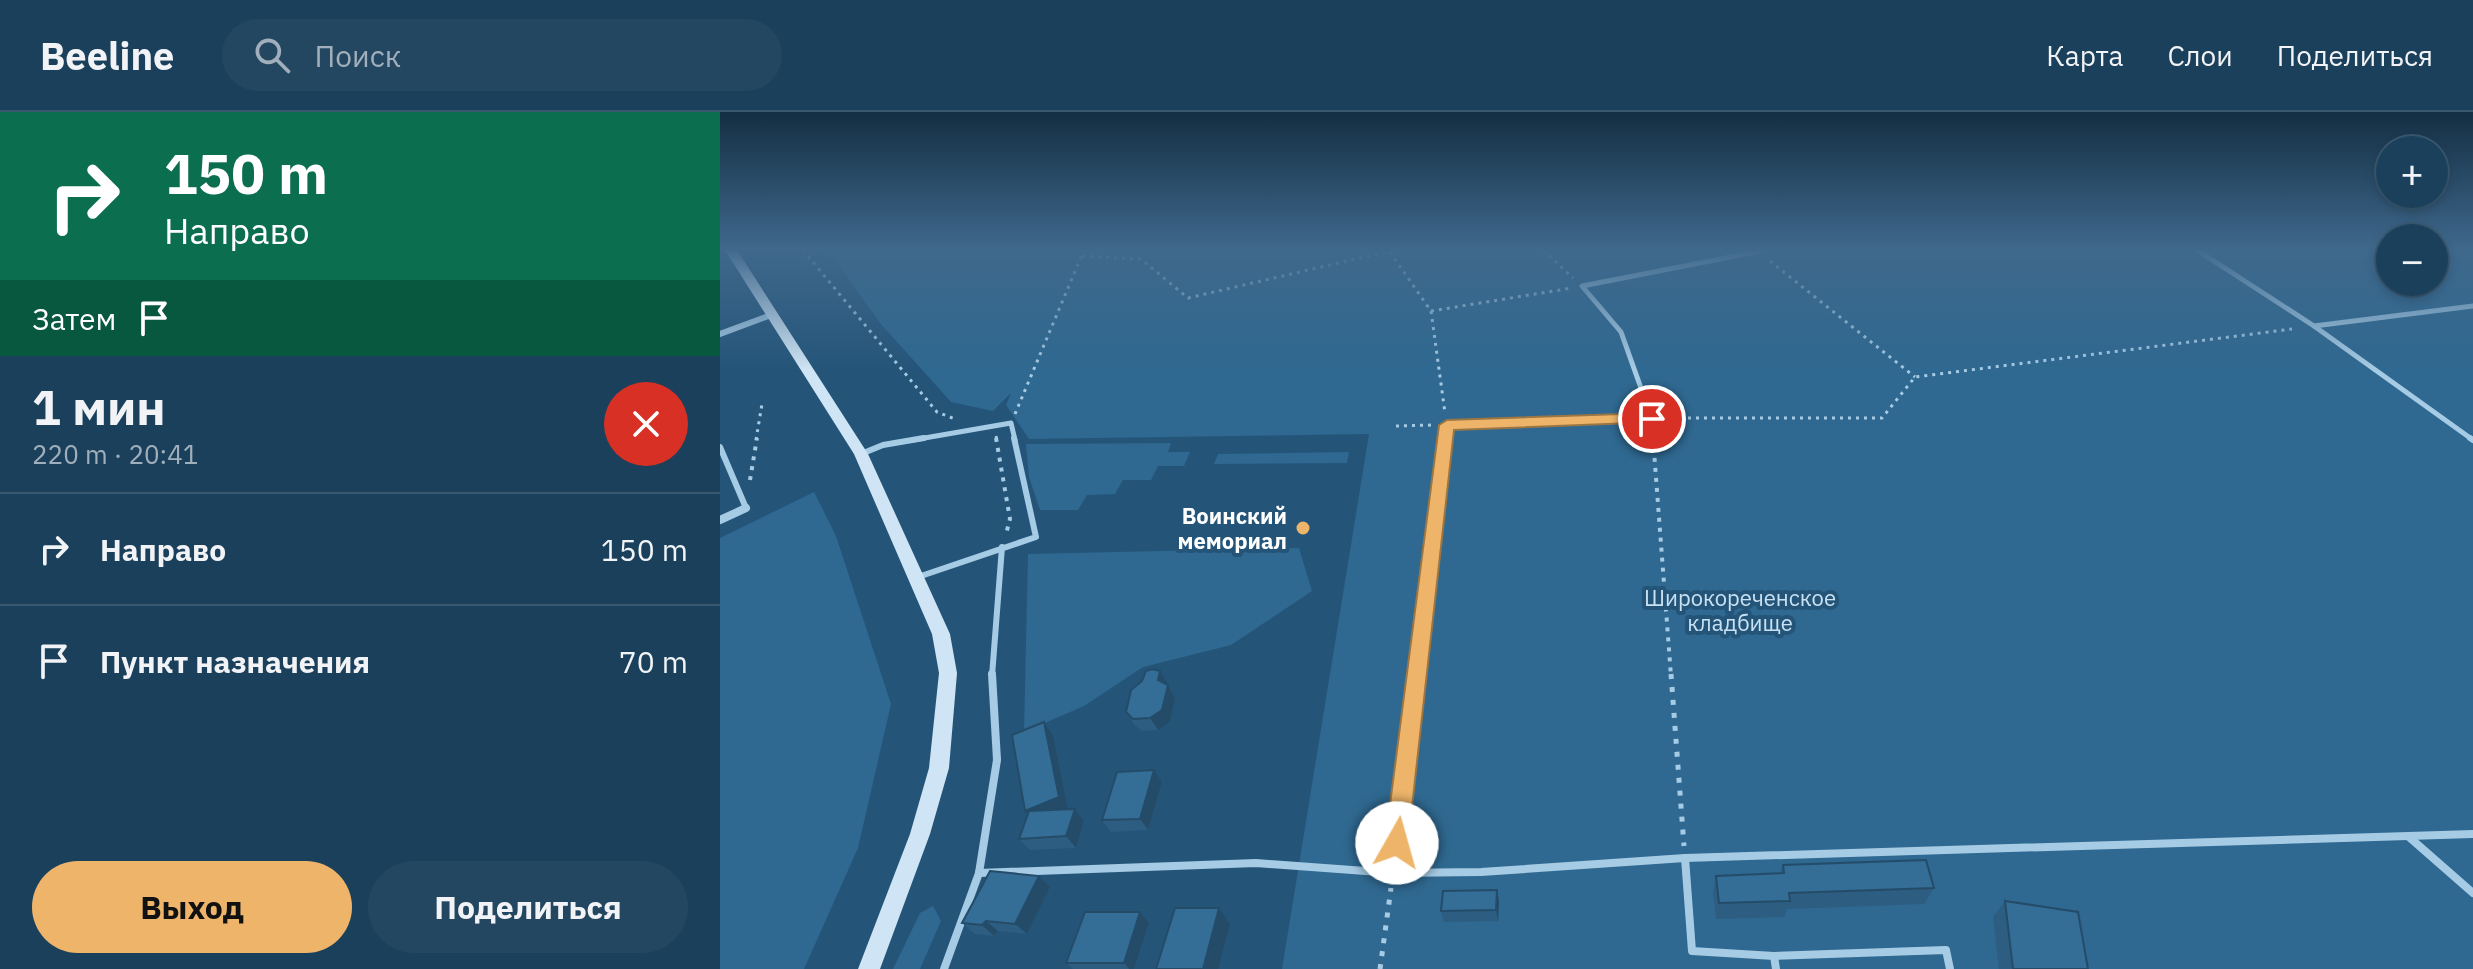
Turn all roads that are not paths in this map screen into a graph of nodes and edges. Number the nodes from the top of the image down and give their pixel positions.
1 (756, 290) edge
2 (1585, 290) edge
3 (2259, 290) edge
4 (2473, 306) edge
5 (771, 315) junction
6 (2314, 326) junction
7 (720, 334) edge
8 (2473, 440) edge
9 (720, 447) edge
10 (861, 454) junction
11 (746, 508) joint
12 (720, 520) edge
13 (1002, 547) junction
14 (915, 578) junction
15 (2473, 834) edge
16 (2409, 837) junction
17 (1685, 858) junction
18 (979, 873) junction
19 (1393, 873) junction
20 (2473, 893) edge
21 (1774, 956) junction
22 (869, 969) edge
23 (944, 969) edge
24 (1776, 969) edge
25 (1950, 969) edge

1 - 5 main road
2 - 19 lane
3 - 6 lane
4 - 6 lane
5 - 7 street
5 - 10 main road
6 - 8 lane
9 - 11 lane
10 - 13 lane
10 - 14 main road
11 - 12 street
13 - 14 lane
13 - 18 lane
14 - 22 main road
15 - 16 lane
16 - 17 lane
16 - 20 lane
17 - 19 lane
17 - 21 lane
18 - 19 lane
18 - 23 lane
21 - 24 lane
21 - 25 lane

